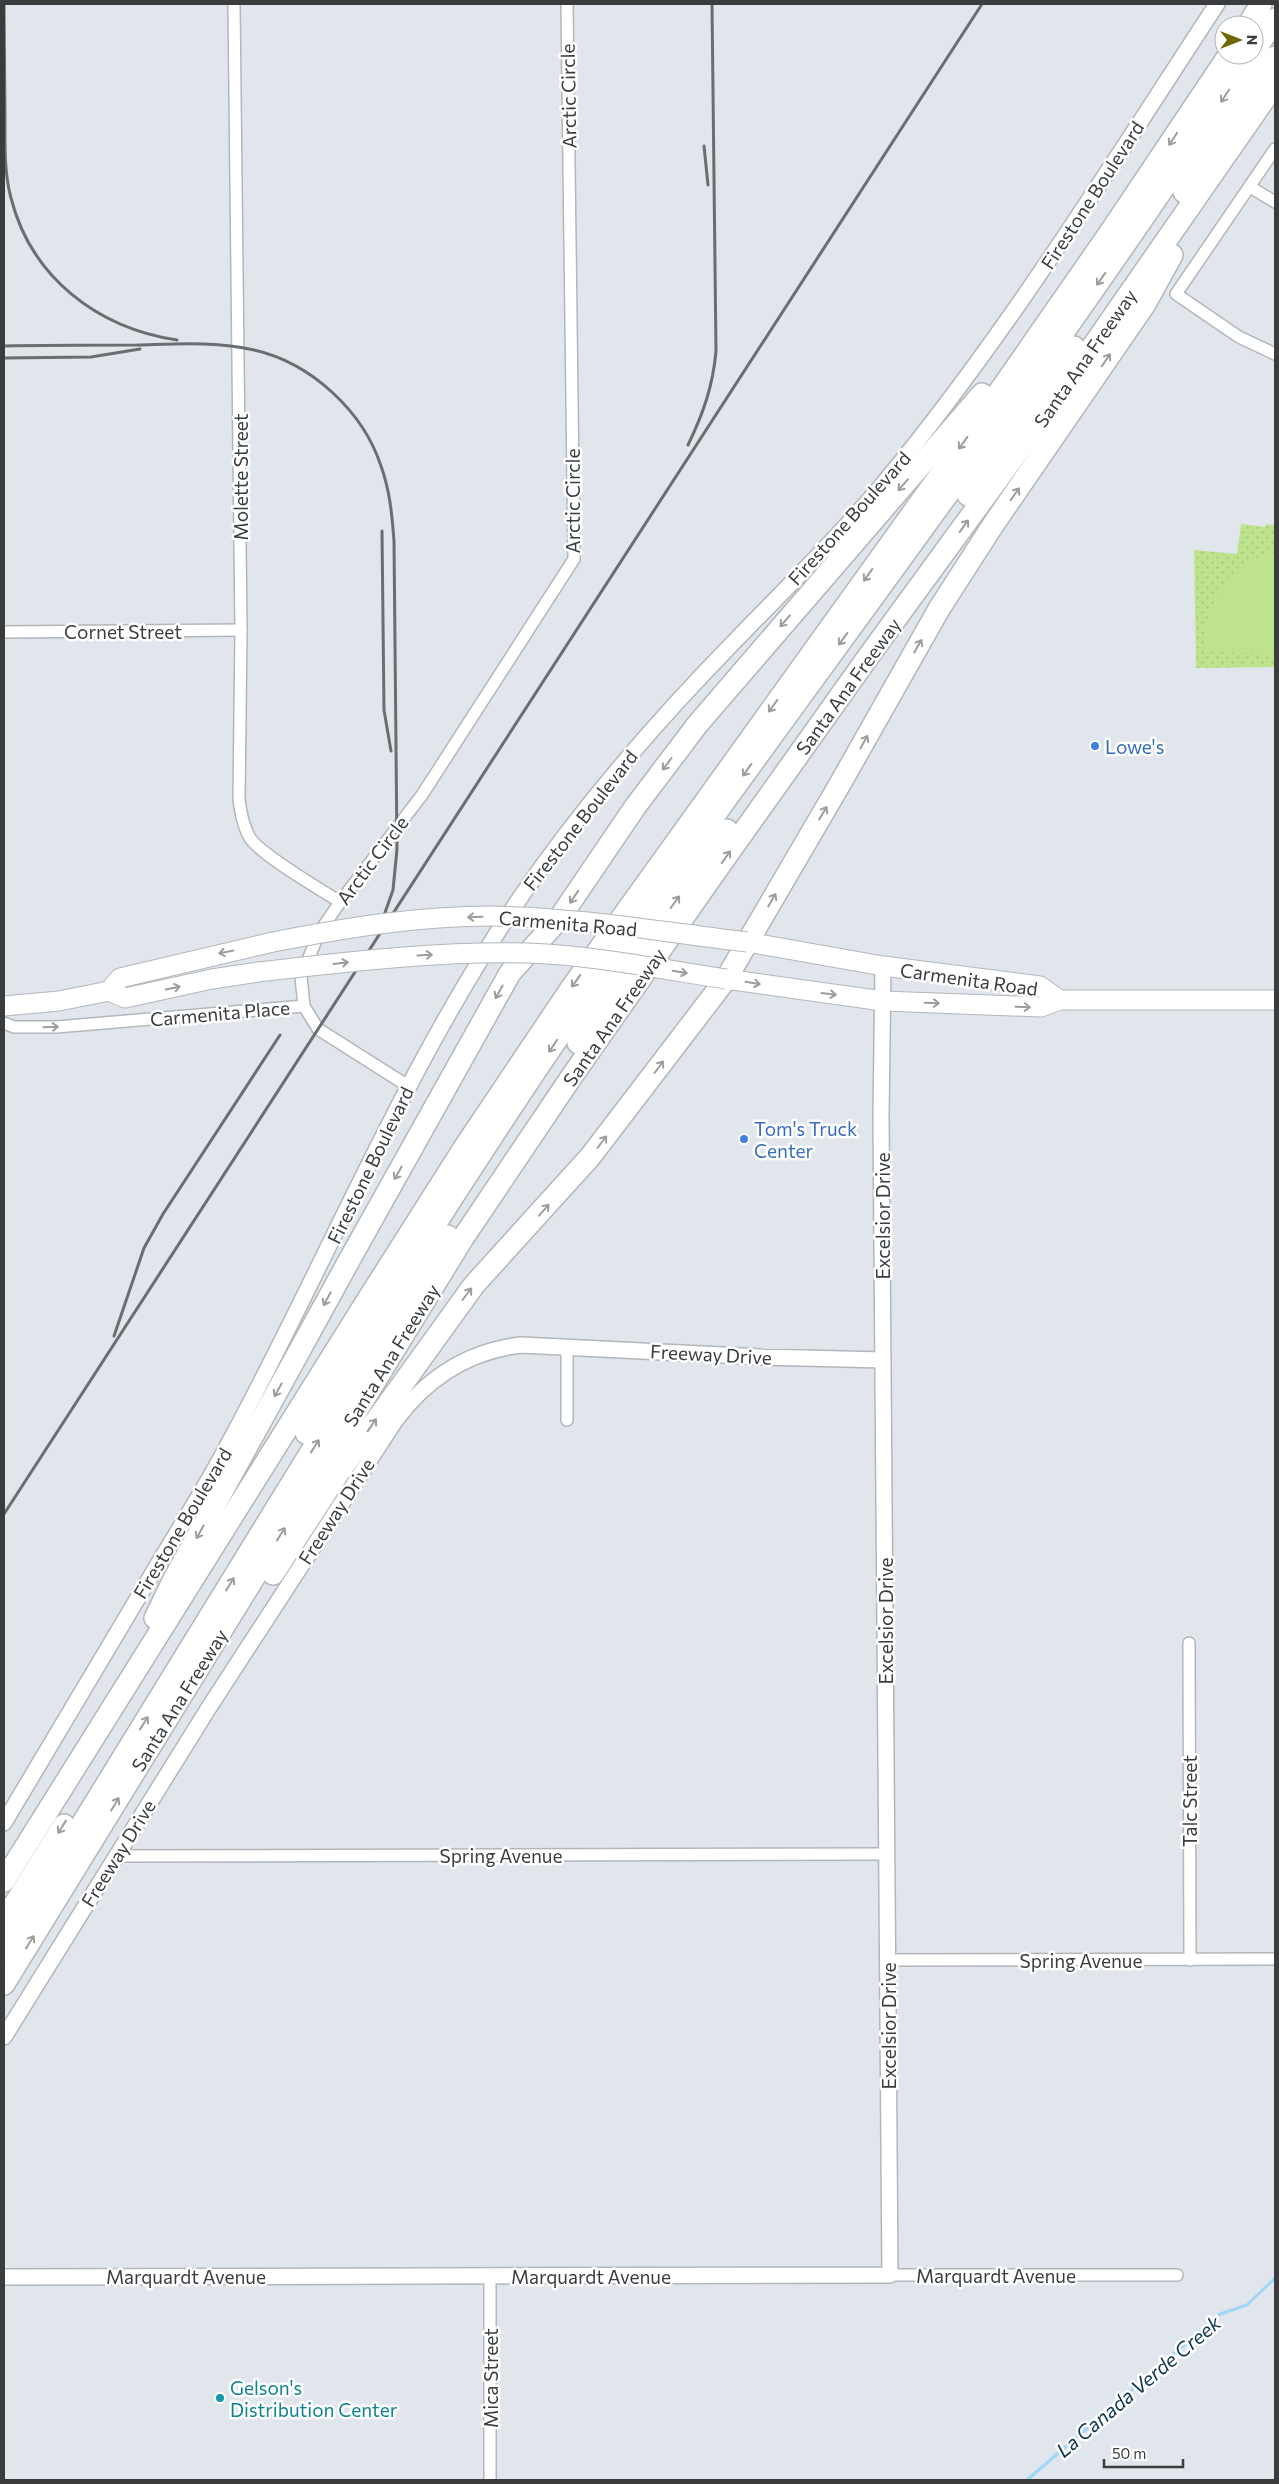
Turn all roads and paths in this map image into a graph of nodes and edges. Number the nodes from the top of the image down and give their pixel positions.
1 (234, 4) edge
2 (567, 4) edge
3 (1217, 4) edge
4 (1261, 4) edge
5 (1254, 15) edge
6 (1275, 20) edge
7 (1264, 37) edge
8 (1275, 58) edge
9 (1222, 65) edge
10 (1246, 65) edge
11 (1275, 84) edge
12 (1275, 149) edge
13 (1222, 163) junction
14 (1250, 187) junction
15 (1275, 202) edge
16 (1111, 231) junction
17 (1275, 354) edge
18 (241, 630) junction
19 (4, 632) edge
20 (340, 902) junction
21 (559, 919) junction
22 (747, 942) junction
23 (528, 953) junction
24 (883, 966) junction
25 (726, 979) junction
26 (109, 991) junction
27 (1060, 1000) junction
28 (1275, 1000) edge
29 (883, 1001) junction
30 (4, 1006) edge
31 (304, 1006) junction
32 (4, 1023) edge
33 (408, 1086) junction
34 (567, 1347) junction
35 (883, 1360) junction
36 (567, 1420) dead end
37 (1189, 1643) dead end
38 (105, 1720) junction
39 (128, 1784) junction
40 (4, 1823) edge
41 (886, 1854) junction
42 (116, 1856) junction
43 (4, 1881) edge
44 (4, 1921) edge
45 (4, 1951) edge
46 (1275, 1959) edge
47 (887, 1960) junction
48 (1190, 1960) junction
49 (4, 1984) edge
50 (4, 2037) edge
51 (890, 2275) junction
52 (1177, 2275) dead end
53 (490, 2276) junction
54 (4, 2277) edge
55 (490, 2480) edge

1 - 18 street, Molette Street
2 - 20 street, Arctic Circle
3 - 33 street, Firestone Boulevard
4 - 5 highway
6 - 7 highway
45 -> 8 highway
9 -> 16 highway
10 -> 44 highway
11 - 13 highway, Santa Ana Freeway
12 - 14 street
22 -> 13 highway
39 -> 13 highway, Santa Ana Freeway
14 - 15 street
14 - 17 street
16 -> 21 highway
16 -> 38 highway
18 - 19 street, Cornet Street
18 - 20 street, Molette Street
20 - 31 street, Arctic Circle
21 - 22 main road, Carmenita Road, bridge
21 - 23 highway
21 -> 26 main road, Carmenita Road, bridge
22 - 24 main road, Carmenita Road
22 - 25 highway
23 -> 25 main road, Carmenita Road, bridge
26 -> 23 main road, Carmenita Road, bridge
23 -> 38 highway
24 - 27 main road, Carmenita Road
24 - 29 street, Excelsior Drive
25 -> 29 main road, Carmenita Road
39 -> 25 highway
26 - 30 main road, Carmenita Road
27 - 28 main road, Carmenita Road
29 -> 27 main road, Carmenita Road
29 - 35 street, Excelsior Drive
32 -> 31 street, Carmenita Place
31 - 33 street, Carmenita Place
33 - 40 street, Firestone Boulevard
34 - 35 street, Freeway Drive
34 - 36 street
34 - 42 street, Freeway Drive
35 - 41 street, Excelsior Drive
37 - 48 street, Talc Street
38 - 43 highway
49 -> 39 highway, Santa Ana Freeway
41 - 42 street, Spring Avenue
41 - 47 street, Excelsior Drive
42 - 50 street, Freeway Drive
46 - 48 street, Spring Avenue
47 - 48 street, Spring Avenue
47 - 51 street, Excelsior Drive
51 - 52 street, Marquardt Avenue
51 - 53 street, Marquardt Avenue
53 - 54 street, Marquardt Avenue
53 - 55 street, Mica Street

